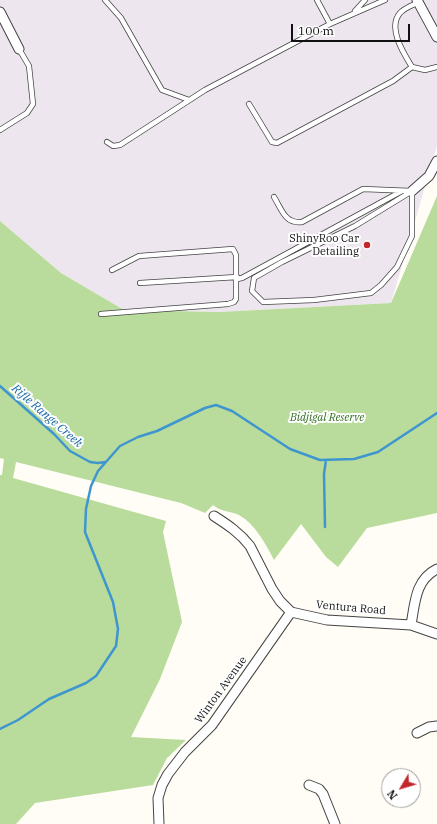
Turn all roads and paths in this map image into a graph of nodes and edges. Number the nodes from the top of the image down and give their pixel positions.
1 (105, 0) edge
2 (317, 0) edge
3 (365, 0) edge
4 (385, 0) edge
5 (418, 1) edge
6 (0, 12) edge
7 (354, 12) junction
8 (330, 24) junction
9 (437, 36) edge
10 (19, 49) joint
11 (412, 67) junction
12 (437, 67) edge
13 (189, 100) junction
14 (249, 104) dead end
15 (0, 130) edge
16 (107, 142) dead end
17 (437, 161) edge
18 (402, 191) junction
19 (412, 191) junction
20 (274, 197) dead end
21 (112, 270) dead end
22 (237, 278) junction
23 (140, 283) dead end
24 (101, 314) dead end
25 (214, 516) dead end
26 (437, 569) edge
27 (291, 612) junction
28 (411, 624) junction
29 (437, 634) edge
30 (437, 726) edge
31 (417, 733) dead end
32 (309, 785) dead end
33 (159, 824) edge
34 (335, 824) edge

1 - 13 lane
2 - 8 lane
3 - 7 lane
4 - 7 lane
5 - 9 street
5 - 11 lane
6 - 10 street
7 - 8 lane
8 - 13 lane
10 - 15 lane
11 - 12 lane
11 - 14 lane
13 - 16 lane
17 - 19 street
18 - 19 lane
18 - 20 lane
18 - 22 lane
19 - 19 lane
21 - 22 lane
22 - 23 lane
22 - 24 lane
25 - 27 street
26 - 28 street
27 - 28 street, Ventura Road
27 - 33 street, Winton Avenue
28 - 29 street, Ventura Road
30 - 31 street
32 - 34 street

